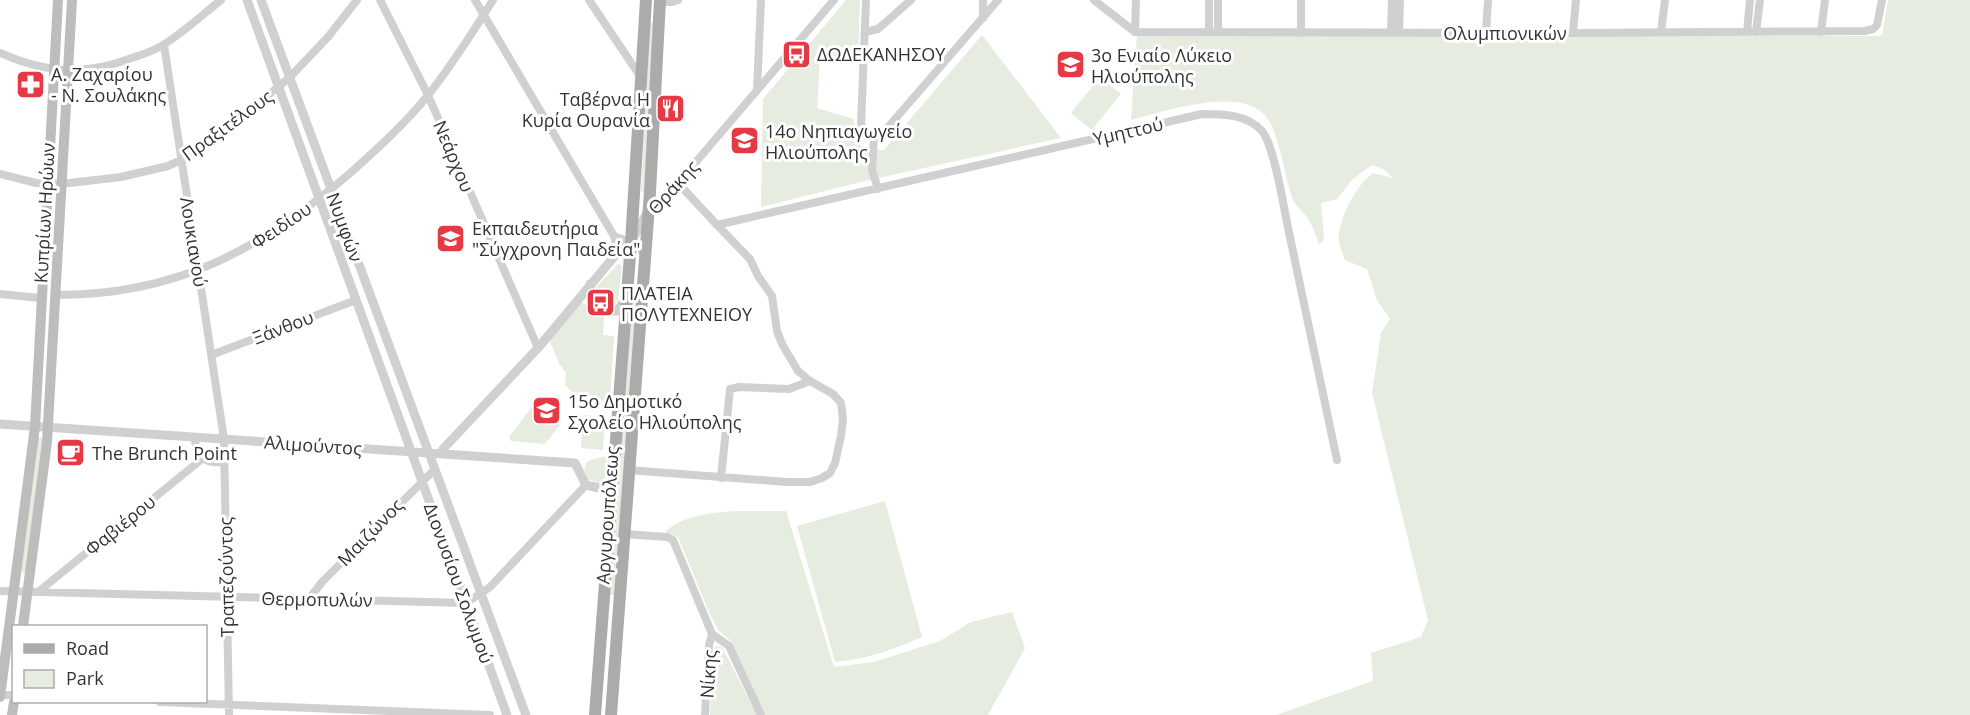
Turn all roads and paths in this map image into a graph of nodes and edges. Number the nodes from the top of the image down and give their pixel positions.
1 (58, 0) edge
2 (72, 0) edge
3 (221, 0) edge
4 (247, 0) edge
5 (261, 0) edge
6 (357, 0) edge
7 (380, 0) edge
8 (475, 0) edge
9 (493, 0) edge
10 (589, 0) edge
11 (646, 0) edge
12 (678, 0) edge
13 (761, 0) edge
14 (834, 0) edge
15 (866, 0) edge
16 (911, 0) edge
17 (983, 0) edge
18 (998, 0) edge
19 (1094, 0) edge
20 (1136, 0) edge
21 (1209, 0) edge
22 (1218, 0) edge
23 (1302, 0) edge
24 (1392, 0) edge
25 (1400, 0) edge
26 (1488, 0) edge
27 (1576, 0) edge
28 (1665, 0) edge
29 (1750, 0) edge
30 (1760, 0) edge
31 (1825, 0) edge
32 (1882, 0) edge
33 (660, 1) edge
34 (484, 15) junction
35 (983, 18) junction
36 (1133, 31) junction
37 (865, 32) junction
38 (1209, 32) junction
39 (1218, 32) junction
40 (1661, 32) junction
41 (1746, 32) junction
42 (1756, 32) junction
43 (1821, 32) junction
44 (1301, 33) junction
45 (1395, 33) junction
46 (1486, 33) junction
47 (1573, 33) junction
48 (164, 45) junction
49 (0, 53) edge
50 (54, 69) junction
51 (68, 71) junction
52 (290, 77) junction
53 (641, 77) junction
54 (279, 88) junction
55 (757, 90) junction
56 (428, 95) junction
57 (874, 136) junction
58 (181, 160) junction
59 (0, 174) edge
60 (678, 183) junction
61 (47, 184) junction
62 (61, 184) junction
63 (331, 189) junction
64 (878, 189) junction
65 (319, 200) junction
66 (648, 211) junction
67 (717, 225) junction
68 (614, 236) junction
69 (631, 242) junction
70 (613, 258) junction
71 (644, 258) junction
72 (198, 271) junction
73 (590, 284) junction
74 (0, 294) edge
75 (56, 295) junction
76 (40, 298) junction
77 (626, 299) junction
78 (356, 300) junction
79 (538, 348) junction
80 (211, 355) junction
81 (810, 381) junction
82 (0, 424) edge
83 (35, 427) junction
84 (48, 428) junction
85 (194, 437) junction
86 (224, 439) junction
87 (411, 452) junction
88 (429, 453) junction
89 (442, 454) junction
90 (202, 459) junction
91 (1337, 460) dead end
92 (224, 462) junction
93 (435, 469) junction
94 (628, 470) junction
95 (721, 478) junction
96 (422, 480) junction
97 (586, 485) junction
98 (612, 491) junction
99 (624, 534) junction
100 (1, 590) edge
101 (14, 592) junction
102 (33, 592) junction
103 (481, 594) junction
104 (226, 597) junction
105 (309, 599) junction
106 (466, 603) junction
107 (25, 625) edge
108 (712, 634) junction
109 (0, 696) edge
110 (194, 703) edge
111 (229, 704) junction
112 (229, 715) edge
113 (490, 715) edge
114 (507, 715) edge
115 (526, 715) edge
116 (595, 715) edge
117 (611, 715) edge
118 (705, 715) edge
119 (761, 715) edge

1 - 50 main road, Κυπρίων Ηρώων
2 - 51 main road, Κυπρίων Ηρώων
3 - 48 street
4 - 54 street, Νυμφών
5 - 52 street, Νυμφών
6 - 52 street, Πραξιτέλους
7 - 56 street, Νεάρχου
8 - 34 street
9 - 34 street, Φειδίου
10 - 53 street
11 - 53 main road, Αργυρουπόλεως
12 - 33 street
13 - 55 street
14 - 55 street, Θράκης
15 - 37 street
16 - 37 street
17 - 35 street
18 - 35 street
19 - 36 street
20 - 36 street
21 - 38 street
22 - 39 street
23 - 44 street
24 - 45 street
25 - 45 street
26 - 46 street
27 - 47 street
28 - 40 street
29 - 41 street
30 - 42 street
31 - 43 street
32 - 43 street, Ολυμπιονικών
33 - 66 main road, Αργυρουπόλεως
34 - 56 street, Φειδίου
34 - 68 street
35 - 57 street
36 - 38 street, Ολυμπιονικών
37 - 57 street
38 - 39 street, Ολυμπιονικών
39 - 44 street, Ολυμπιονικών
40 - 41 street, Ολυμπιονικών
40 - 47 street, Ολυμπιονικών
41 - 42 street, Ολυμπιονικών
42 - 43 street, Ολυμπιονικών
44 - 45 street, Ολυμπιονικών
45 - 46 street, Ολυμπιονικών
46 - 47 street, Ολυμπιονικών
48 - 51 street
48 - 58 street, Λουκιανού
49 - 50 street
50 - 51 street
50 - 61 main road, Κυπρίων Ηρώων
51 - 62 main road, Κυπρίων Ηρώων
52 - 54 street, Πραξιτέλους
52 - 63 street, Νυμφών
53 - 69 main road, Αργυρουπόλεως
54 - 58 street, Πραξιτέλους
54 - 65 street, Νυμφών
55 - 60 street, Θράκης
56 - 63 street, Φειδίου
56 - 79 street, Νεάρχου
57 - 64 street
58 - 62 street, Πραξιτέλους
58 - 72 street, Λουκιανού
59 - 61 street, Πραξιτέλους
60 - 66 street, Θράκης
60 - 67 street
61 - 62 street, Πραξιτέλους
61 - 76 main road, Κυπρίων Ηρώων
62 - 75 main road, Κυπρίων Ηρώων
63 - 65 street, Φειδίου
63 - 88 street, Νυμφών
64 - 67 street, Υμηττού
64 - 91 street, Υμηττού
65 - 72 street, Φειδίου
65 - 78 street, Νυμφών
66 - 69 street, Θράκης
66 - 71 main road, Αργυρουπόλεως
67 - 81 street
68 - 69 street
68 - 70 street
69 - 70 street, Θράκης
69 - 71 street
69 - 77 main road, Αργυρουπόλεως
70 - 73 street, Θράκης
71 - 94 main road, Αργυρουπόλεως
72 - 75 street, Φειδίου
72 - 80 street, Λουκιανού
73 - 77 street
73 - 79 street, Θράκης
74 - 76 street
75 - 84 main road, Κυπρίων Ηρώων
76 - 83 main road, Κυπρίων Ηρώων
77 - 98 main road, Αργυρουπόλεως
78 - 80 street, Ξάνθου
78 - 87 street, Νυμφών
79 - 89 street, Θράκης
80 - 86 street, Λουκιανού
81 - 95 street
81 - 95 street
82 - 83 street, Αλιμούντος
83 - 84 street, Αλιμούντος
83 - 101 main road, Κυπρίων Ηρώων
84 - 85 street, Αλιμούντος
84 - 102 main road, Κυπρίων Ηρώων
85 - 86 street, Αλιμούντος
85 - 90 street
86 - 87 street, Αλιμούντος
86 - 92 street, Τραπεζούντος
87 - 88 street, Αλιμούντος
87 - 96 street, Διονυσίου Σολωμού
88 - 89 street, Αλιμούντος
88 - 93 street, Διονυσίου Σολωμού
89 - 97 street, Αλιμούντος
90 - 92 street
90 - 102 street, Φαβιέρου
92 - 104 street, Τραπεζούντος
93 - 96 street, Μαιζώνος
93 - 103 street, Διονυσίου Σολωμού
94 - 95 street
94 - 99 main road, Αργυρουπόλεως
96 - 105 street, Μαιζώνος
96 - 106 street, Διονυσίου Σολωμού
97 - 98 street
97 - 103 street
98 - 116 main road, Αργυρουπόλεως
99 - 108 street
99 - 117 main road, Αργυρουπόλεως
100 - 101 street, Θερμοπυλών
101 - 102 street, Θερμοπυλών
101 - 109 main road, Κυπρίων Ηρώων
102 - 104 street, Θερμοπυλών
102 - 107 main road, Κυπρίων Ηρώων
103 - 106 street
103 - 115 street, Διονυσίου Σολωμού
104 - 105 street, Θερμοπυλών
104 - 111 street, Τραπεζούντος
105 - 106 street, Θερμοπυλών
106 - 114 street, Διονυσίου Σολωμού
108 - 118 street, Νίκης
108 - 119 street
110 - 111 street
111 - 112 street, Τραπεζούντος
111 - 113 street

